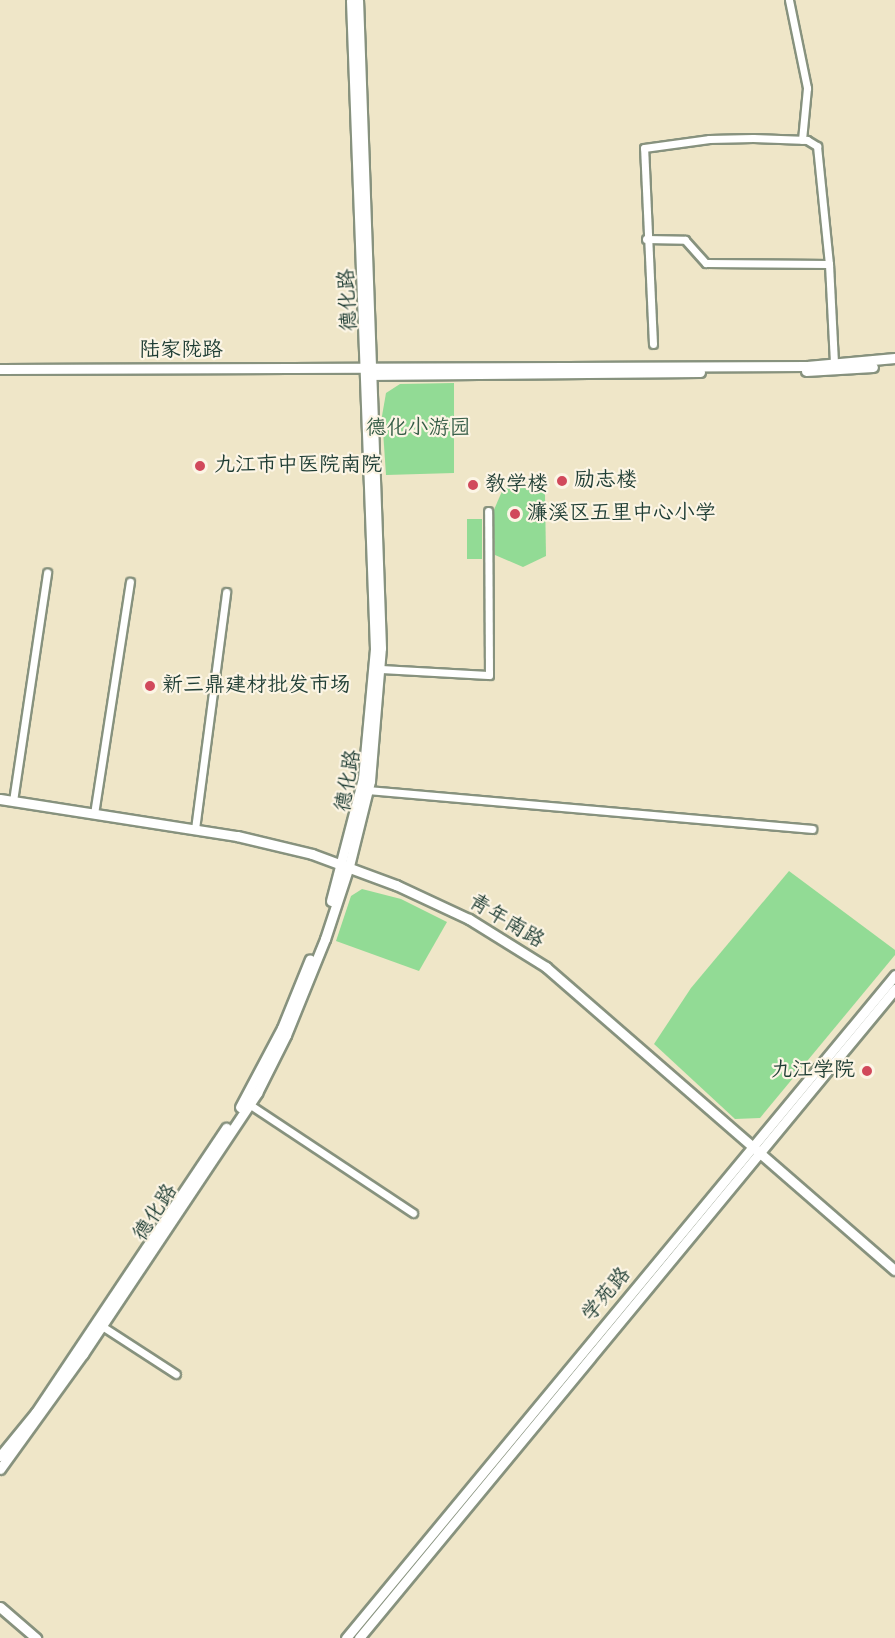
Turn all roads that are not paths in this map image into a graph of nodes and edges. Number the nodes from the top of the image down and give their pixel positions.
1 (351, 0) edge
2 (358, 0) edge
3 (789, 0) edge
4 (802, 140) junction
5 (646, 239) junction
6 (829, 264) junction
7 (652, 344) dead end
8 (895, 358) edge
9 (895, 363) edge
10 (834, 364) junction
11 (0, 369) edge
12 (367, 372) junction
13 (488, 511) dead end
14 (47, 573) dead end
15 (130, 582) dead end
16 (226, 592) dead end
17 (380, 669) junction
18 (368, 790) junction
19 (0, 799) edge
20 (13, 801) junction
21 (94, 813) junction
22 (812, 829) dead end
23 (195, 830) junction
24 (346, 865) junction
25 (895, 975) edge
26 (895, 989) edge
27 (249, 1104) junction
28 (754, 1146) junction
29 (762, 1153) junction
30 (413, 1213) dead end
31 (895, 1270) edge
32 (102, 1326) junction
33 (176, 1374) dead end
34 (0, 1456) edge
35 (0, 1469) edge
36 (0, 1607) edge
37 (36, 1638) edge
38 (346, 1638) edge
39 (359, 1638) edge

1 - 12 main road, 德化路
2 - 12 main road, 德化路
3 - 4 street
4 - 5 street
4 - 6 street
5 - 6 street
5 - 7 street
6 - 10 street
8 - 10 main road
9 - 12 main road
10 - 12 main road
11 - 12 main road, 陆家陇路
12 - 17 main road, 德化路
12 - 24 main road, 德化路
13 - 17 street
14 - 20 street
15 - 21 street
16 - 23 street
17 - 18 main road, 德化路
18 - 22 street
18 - 24 main road, 德化路
19 - 20 main road, 青年南路
20 - 21 main road, 青年南路
21 - 23 main road, 青年南路
23 - 24 main road, 青年南路
24 - 27 main road, 德化路
24 - 28 main road, 青年南路
24 - 34 main road, 德化路
25 - 28 main road, 学苑路
26 - 29 main road, 学苑路
27 - 30 street
27 - 32 main road, 德化路
28 - 29 main road, 青年南路
28 - 38 main road, 学苑路
29 - 31 main road, 青年南路
29 - 39 main road, 学苑路
32 - 33 street
32 - 35 main road, 德化路
36 - 37 main road

